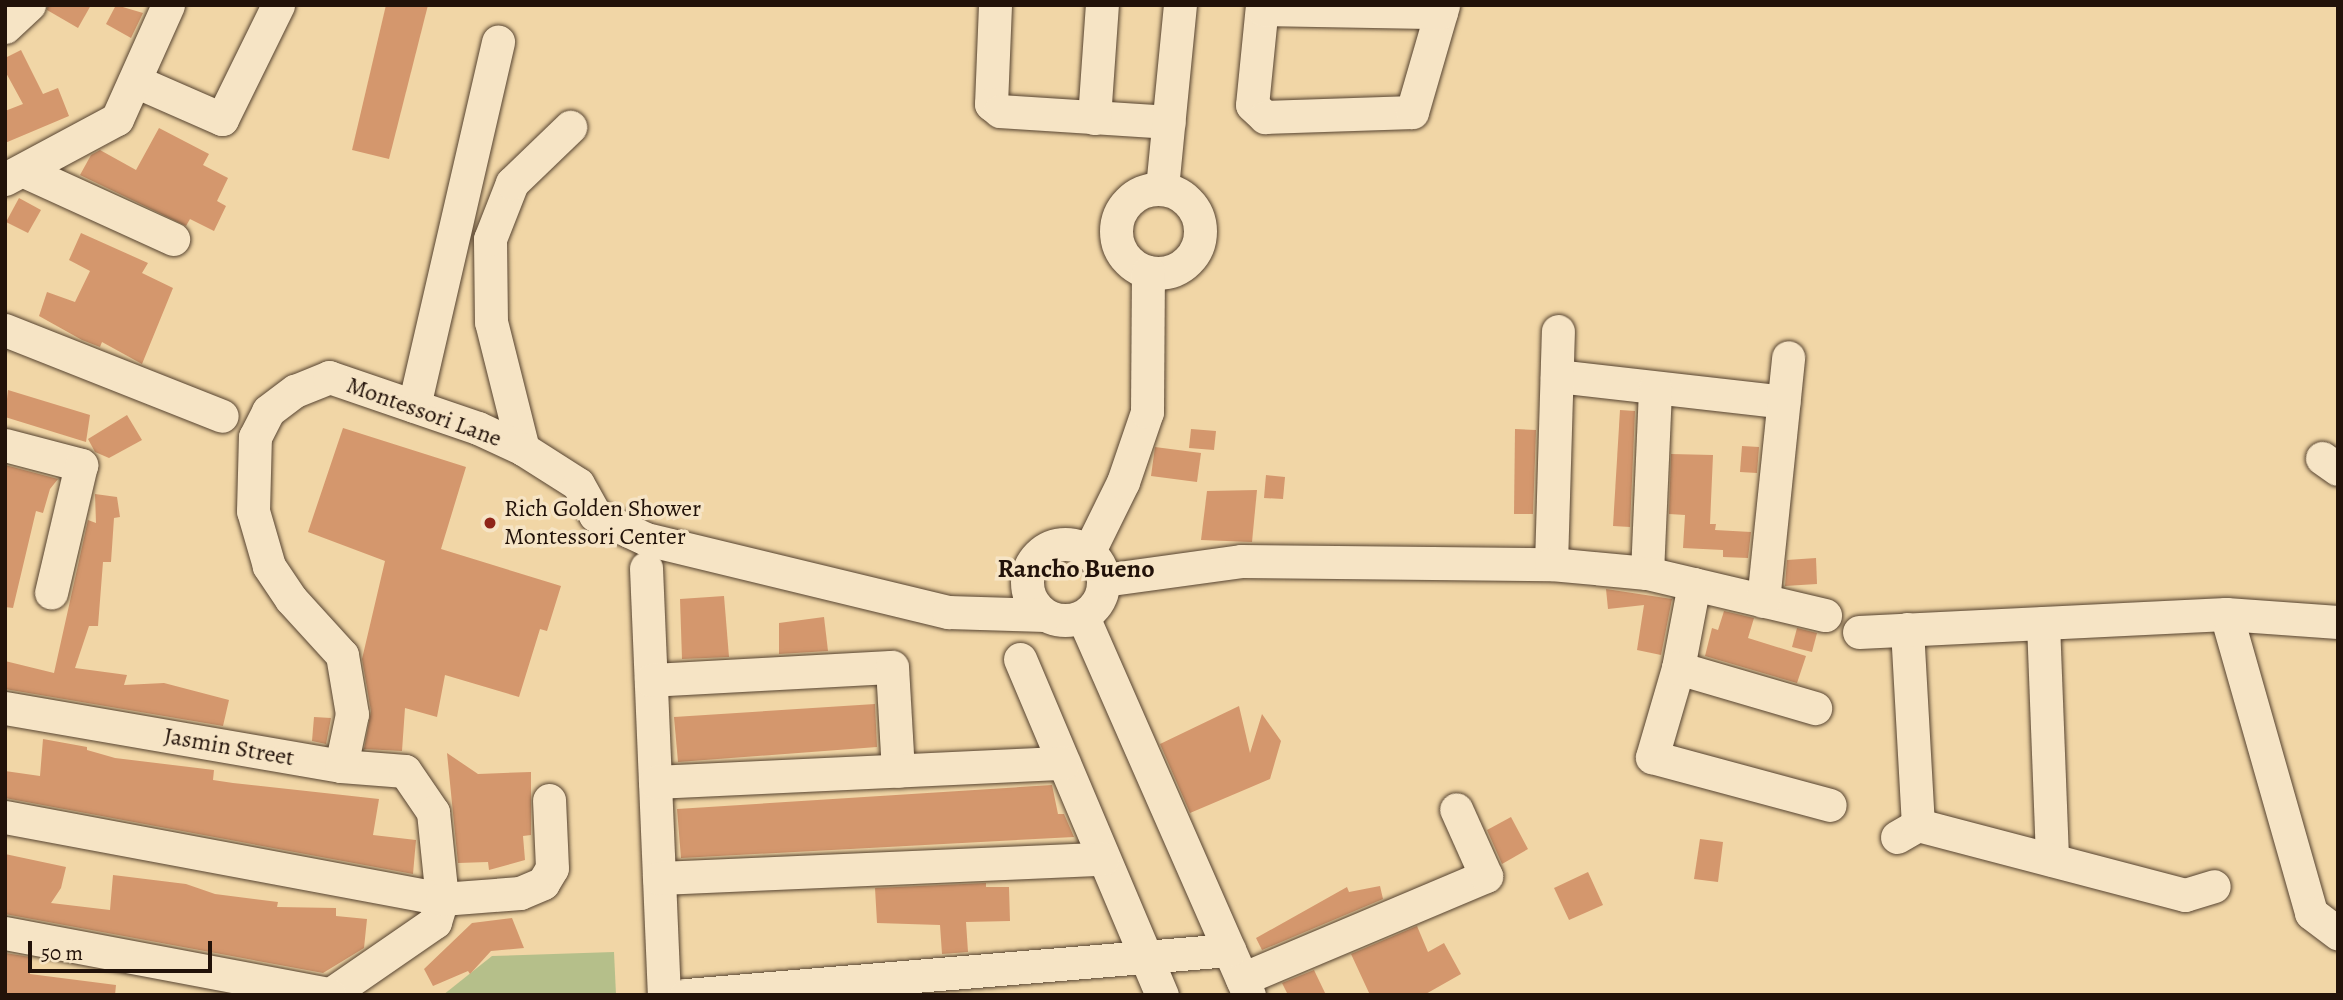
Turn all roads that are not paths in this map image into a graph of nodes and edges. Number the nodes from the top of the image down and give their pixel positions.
1 (29, 5) edge
2 (169, 5) edge
3 (278, 5) edge
4 (995, 5) edge
5 (1102, 5) edge
6 (1180, 5) edge
7 (1262, 7) edge
8 (1442, 9) edge
9 (5, 27) edge
10 (498, 42) dead end
11 (135, 81) junction
12 (1094, 118) junction
13 (1170, 122) junction
14 (570, 127) dead end
15 (14, 175) edge
16 (1162, 188) junction
17 (173, 239) dead end
18 (1148, 272) junction
19 (5, 330) edge
20 (1558, 331) dead end
21 (1788, 357) dead end
22 (1557, 376) junction
23 (1655, 388) junction
24 (1784, 402) junction
25 (414, 406) junction
26 (222, 415) dead end
27 (5, 445) edge
28 (523, 449) junction
29 (1551, 564) junction
30 (1096, 566) junction
31 (646, 568) dead end
32 (1647, 573) junction
33 (1694, 584) junction
34 (51, 593) dead end
35 (1763, 601) junction
36 (2226, 614) junction
37 (1045, 615) junction
38 (1825, 615) dead end
39 (1083, 617) junction
40 (2338, 622) edge
41 (2043, 623) junction
42 (1907, 629) junction
43 (1859, 632) dead end
44 (1020, 659) dead end
45 (1678, 668) junction
46 (651, 680) junction
47 (5, 708) edge
48 (1815, 708) dead end
49 (1063, 763) junction
50 (341, 766) junction
51 (898, 771) junction
52 (655, 782) junction
53 (549, 800) dead end
54 (1830, 806) dead end
55 (1456, 809) dead end
56 (5, 817) edge
57 (1103, 859) junction
58 (2052, 860) junction
59 (659, 878) junction
60 (2214, 886) dead end
61 (442, 899) junction
62 (5, 933) edge
63 (2338, 933) edge
64 (1148, 957) junction
65 (1240, 975) edge
66 (329, 995) edge
67 (664, 995) edge
68 (686, 995) edge
69 (1162, 995) edge

1 - 9 street
2 - 11 street
3 - 11 street
4 - 12 street
5 - 12 street
6 - 13 street
7 - 8 street
7 - 8 street
10 - 25 street
11 - 15 street
12 - 13 street
13 - 16 street
14 - 28 street
15 - 17 street
16 - 18 street
16 - 18 street
18 - 30 street
19 - 26 street
20 - 22 street
21 - 24 street
22 - 23 street
22 - 29 street
23 - 24 street
23 - 32 street
24 - 35 street
25 - 28 street, Montessori Lane
25 - 50 street, Montessori Lane
27 - 34 street
28 - 37 street, Montessori Lane
29 - 30 street
29 - 32 street
30 - 37 street
30 - 39 street
31 - 46 street
32 - 33 street
33 - 35 street
33 - 45 street
35 - 38 street
36 - 40 street
36 - 41 street
36 - 63 street
37 - 39 street
39 - 65 street
41 - 42 street
41 - 58 street
42 - 43 street
42 - 58 street
44 - 49 street
45 - 48 street
45 - 54 street
46 - 51 street
46 - 52 street
47 - 50 street, Jasmin Street
49 - 51 street
49 - 57 street
50 - 61 street, Jasmin Street
51 - 52 street
52 - 59 street
53 - 61 street
55 - 65 street
56 - 61 street
57 - 59 street
57 - 64 street
58 - 60 street
59 - 67 street
61 - 66 street
62 - 66 street
64 - 65 street
64 - 68 street
64 - 69 street

